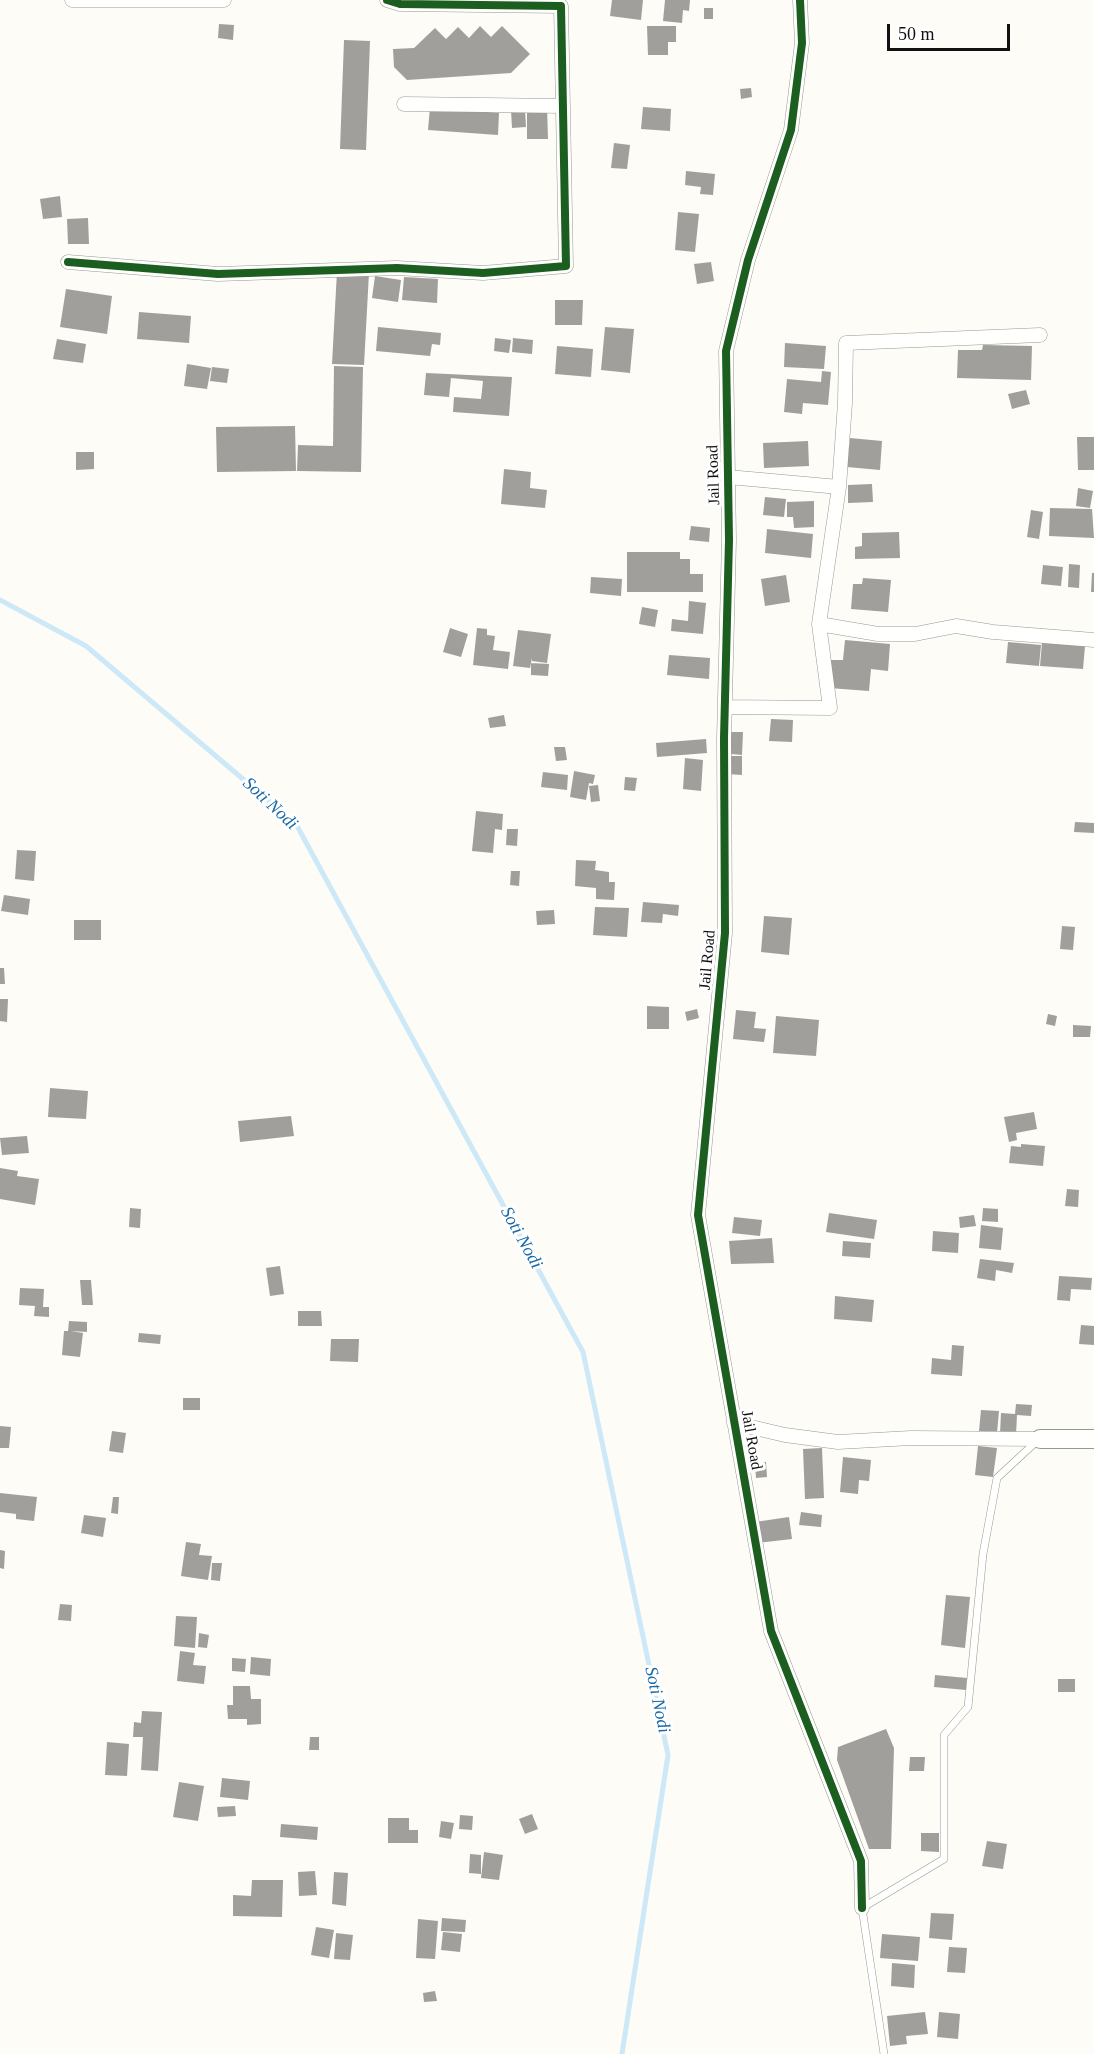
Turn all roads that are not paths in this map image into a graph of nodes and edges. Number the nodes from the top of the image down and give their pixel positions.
1 (72, 0) edge
2 (224, 0) edge
3 (387, 0) edge
4 (800, 0) edge
5 (404, 104) dead end
6 (564, 106) junction
7 (68, 262) dead end
8 (1040, 335) dead end
9 (728, 477) junction
10 (839, 487) junction
11 (819, 624) junction
12 (1094, 640) edge
13 (725, 707) junction
14 (734, 1423) junction
15 (1040, 1439) junction
16 (1094, 1439) edge
17 (862, 1908) junction
18 (884, 2054) edge

1 - 2 street
3 - 6 street
4 - 9 street, Jail Road
5 - 6 street
6 - 7 street
8 - 10 street
9 - 10 street
9 - 13 street, Jail Road
10 - 11 street
11 - 12 street
11 - 13 street
13 - 14 street, Jail Road
14 - 15 street
14 - 17 street, Jail Road
15 - 16 street
15 - 17 lane
17 - 18 lane

